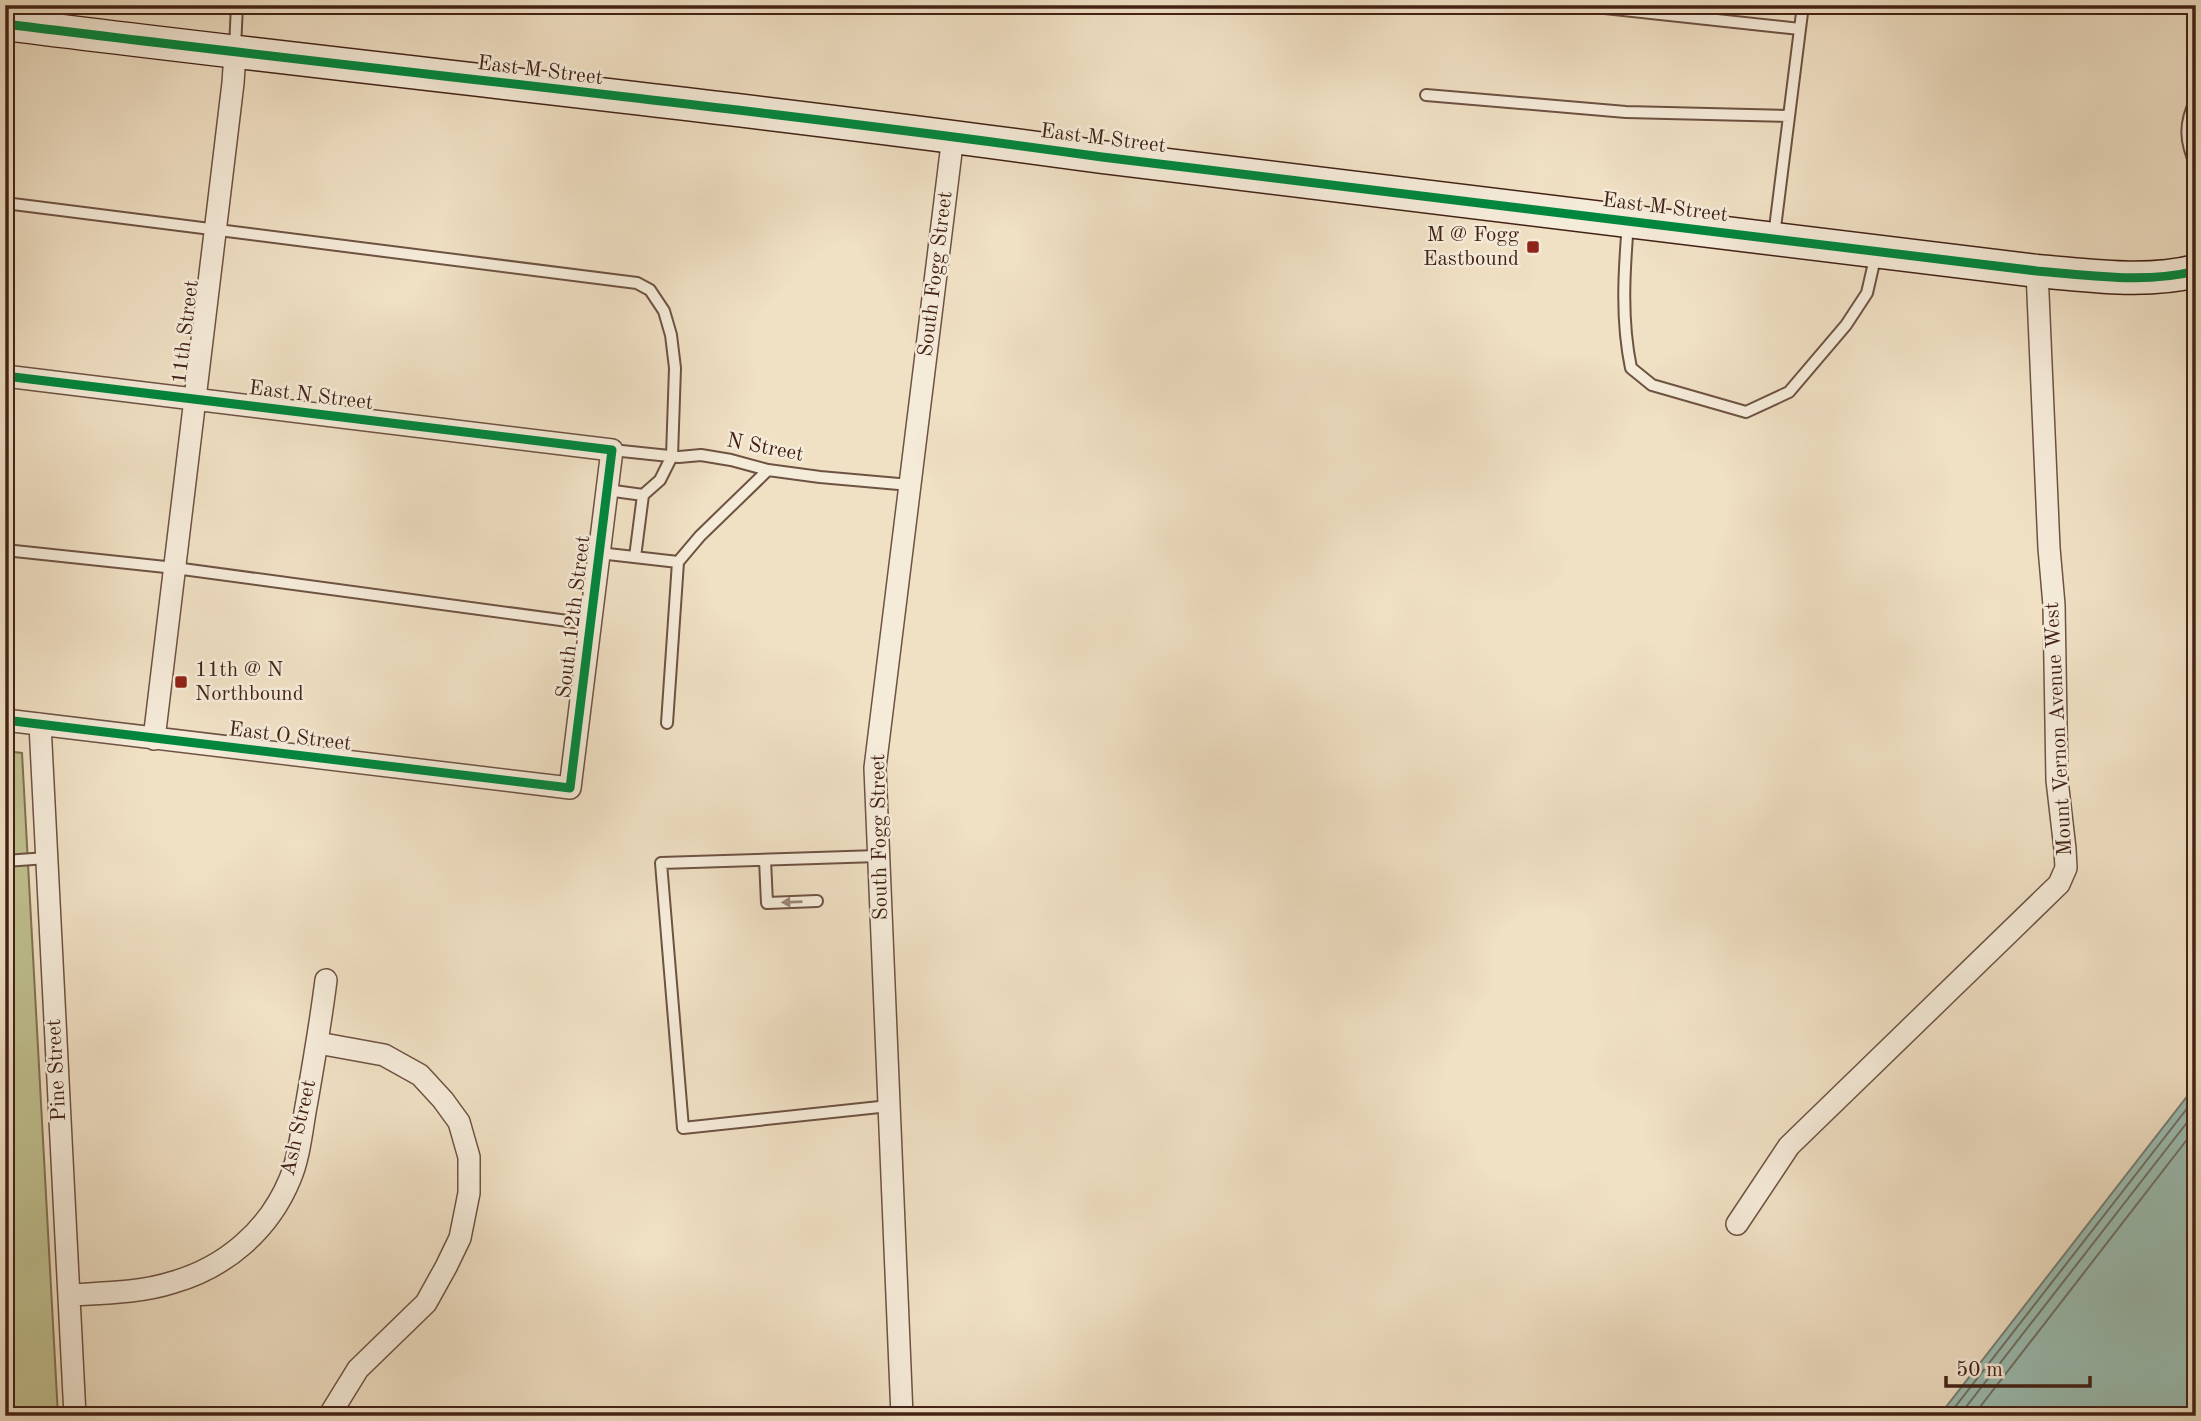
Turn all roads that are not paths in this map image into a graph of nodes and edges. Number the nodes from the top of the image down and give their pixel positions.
1 (237, 5) edge
2 (1577, 5) edge
3 (1802, 5) edge
4 (5, 24) edge
5 (1800, 29) junction
6 (235, 53) junction
7 (1426, 95) dead end
8 (2196, 100) edge
9 (1789, 116) junction
10 (953, 136) junction
11 (2196, 165) edge
12 (5, 203) edge
13 (1628, 221) junction
14 (215, 230) junction
15 (1774, 239) junction
16 (1877, 252) junction
17 (2038, 271) junction
18 (2196, 271) edge
19 (5, 376) edge
20 (196, 400) junction
21 (612, 450) junction
22 (672, 456) junction
23 (768, 470) junction
24 (910, 485) junction
25 (607, 490) junction
26 (643, 495) junction
27 (5, 551) edge
28 (599, 553) junction
29 (635, 557) junction
30 (678, 562) junction
31 (175, 568) junction
32 (590, 624) junction
33 (5, 720) edge
34 (667, 723) dead end
35 (40, 724) junction
36 (154, 739) junction
37 (570, 788) joint
38 (878, 856) junction
39 (47, 858) junction
40 (765, 860) junction
41 (5, 861) edge
42 (817, 901) dead end
43 (326, 980) dead end
44 (318, 1043) junction
45 (889, 1107) junction
46 (1737, 1224) dead end
47 (69, 1295) junction
48 (75, 1416) edge
49 (329, 1416) edge
50 (902, 1416) edge

1 - 6 lane
2 - 5 lane
3 - 5 lane
4 - 6 street, East M Street
5 - 9 lane
6 - 10 street, East M Street
6 - 14 street, 11th Street
7 - 9 lane
8 - 11 lane
9 - 15 lane
10 - 13 street, East M Street
10 - 24 street, South Fogg Street
12 - 14 lane
13 - 15 street, East M Street
13 - 16 lane
14 - 20 street, 11th Street
14 - 22 lane
15 - 16 street, East M Street
16 - 17 street, East M Street
17 - 18 street, East M Street
17 - 46 street, Mount Vernon Avenue West
19 - 20 street, East N Street
20 - 21 street, East N Street
20 - 31 street, 11th Street
21 - 22 lane, N Street
21 - 25 street, South 12th Street
22 - 23 lane, N Street
22 - 26 lane
23 - 24 lane, N Street
23 - 30 lane
24 - 38 street, South Fogg Street
25 - 26 lane
25 - 28 street, South 12th Street
26 - 29 lane
27 - 31 lane
28 - 29 lane
28 - 32 street, South 12th Street
29 - 30 lane
30 - 34 lane
31 - 32 lane
31 - 36 street, 11th Street
32 - 37 street, South 12th Street
33 - 35 street, East O Street
35 - 36 street, East O Street
35 - 39 street, Pine Street
36 - 37 street, East O Street
38 - 40 lane
38 - 45 street, South Fogg Street
39 - 41 lane
39 - 47 street, Pine Street
42 -> 40 lane
40 - 45 lane
43 - 44 street, Ash Street
44 - 47 street, Ash Street
44 - 49 street
45 - 50 street, South Fogg Street
47 - 48 street, Pine Street

